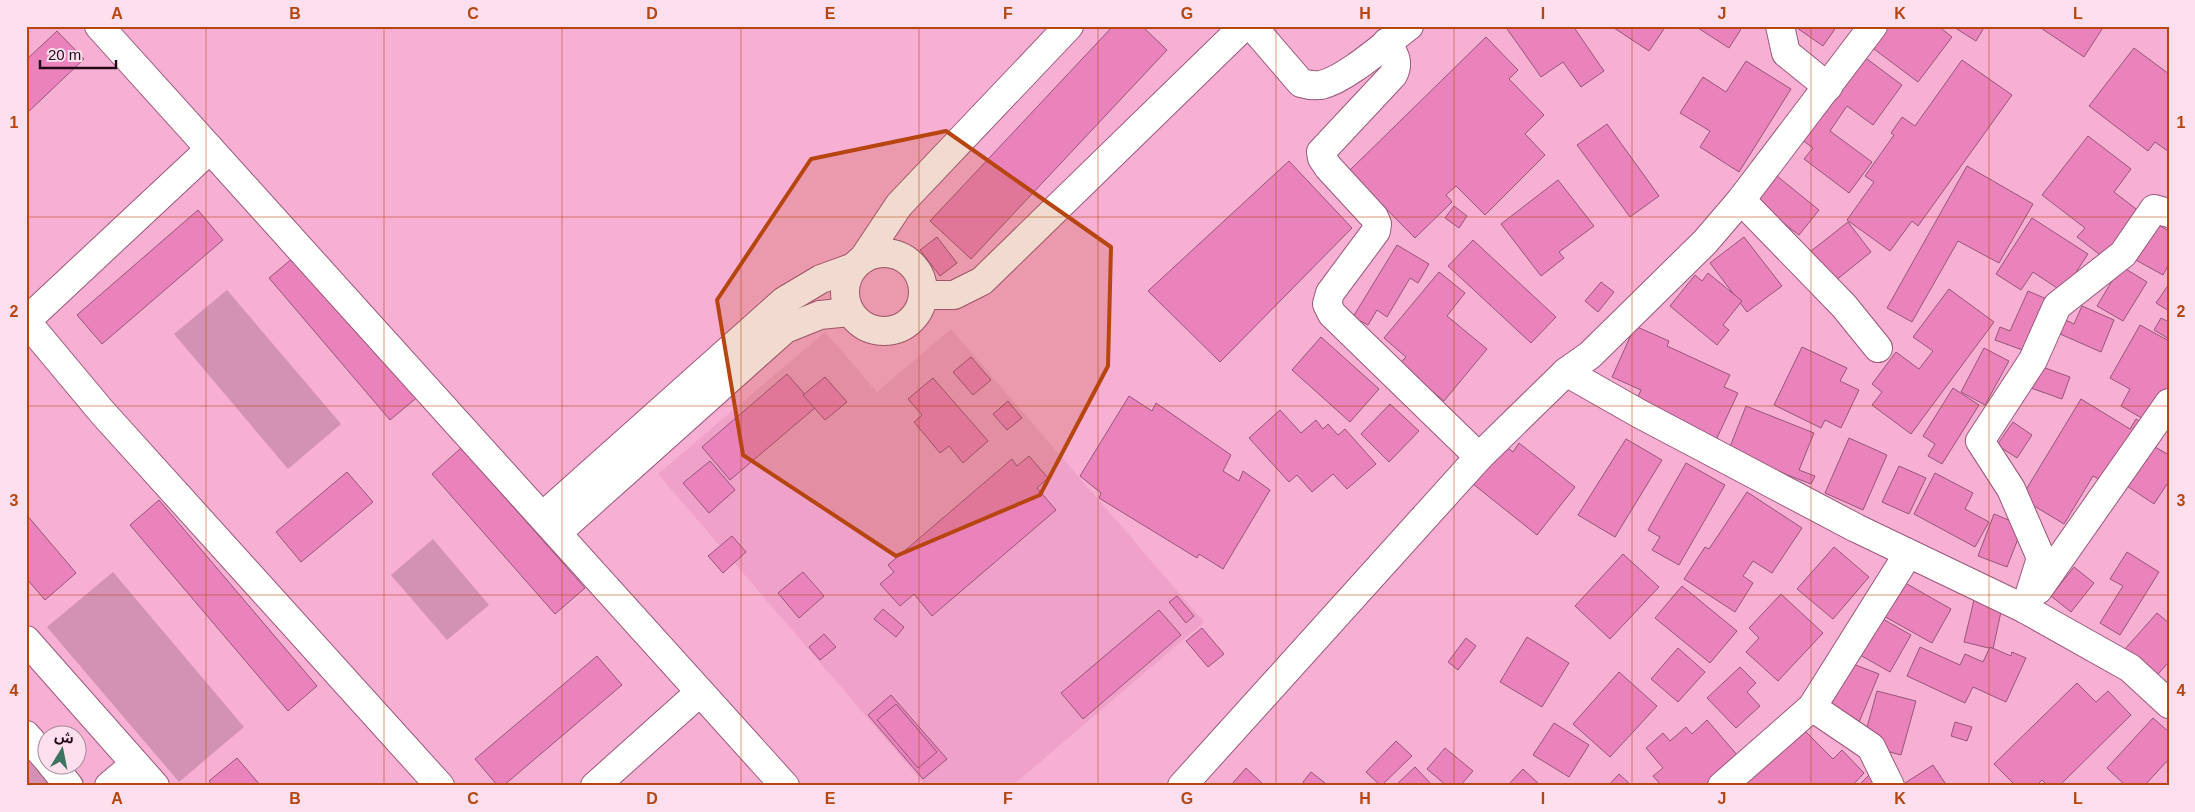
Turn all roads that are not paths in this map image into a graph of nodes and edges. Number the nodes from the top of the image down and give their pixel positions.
1 (99, 26) edge
2 (1069, 26) edge
3 (1244, 26) edge
4 (1252, 26) edge
5 (1409, 26) edge
6 (1780, 26) edge
7 (1873, 26) edge
8 (1387, 42) junction
9 (1828, 87) junction
10 (210, 149) junction
11 (1741, 200) junction
12 (2169, 213) edge
13 (859, 263) junction
14 (923, 295) junction
15 (850, 312) junction
16 (26, 321) edge
17 (1878, 348) dead end
18 (1566, 372) junction
19 (2169, 402) edge
20 (1479, 457) junction
21 (550, 525) junction
22 (1908, 554) junction
23 (2025, 609) junction
24 (31, 655) edge
25 (700, 692) junction
26 (2169, 704) edge
27 (1812, 708) junction
28 (26, 735) edge
29 (38, 749) edge
30 (135, 764) junction
31 (59, 774) edge
32 (69, 786) edge
33 (109, 786) edge
34 (155, 786) edge
35 (440, 786) edge
36 (595, 786) edge
37 (785, 786) edge
38 (1182, 786) edge
39 (1722, 786) edge
40 (1890, 786) edge

1 - 10 street
2 - 13 street
3 - 14 street
4 - 8 street
5 - 8 street
6 - 9 street
7 - 9 street
8 - 20 street
9 - 11 street
10 - 16 street
10 - 21 street
11 - 17 street
11 - 18 street
12 - 23 street
13 - 14 street
13 - 15 street
13 - 21 street
14 - 15 street
15 - 21 street
16 - 35 street
18 - 20 street
18 - 22 street
19 - 23 street
20 - 38 street
21 - 25 street
22 - 23 street
22 - 27 street
23 - 26 street
24 - 30 street
25 - 36 street
25 - 37 street
27 - 39 street
27 - 40 street
28 - 29 street
30 - 33 street
30 - 34 street
31 - 32 street

